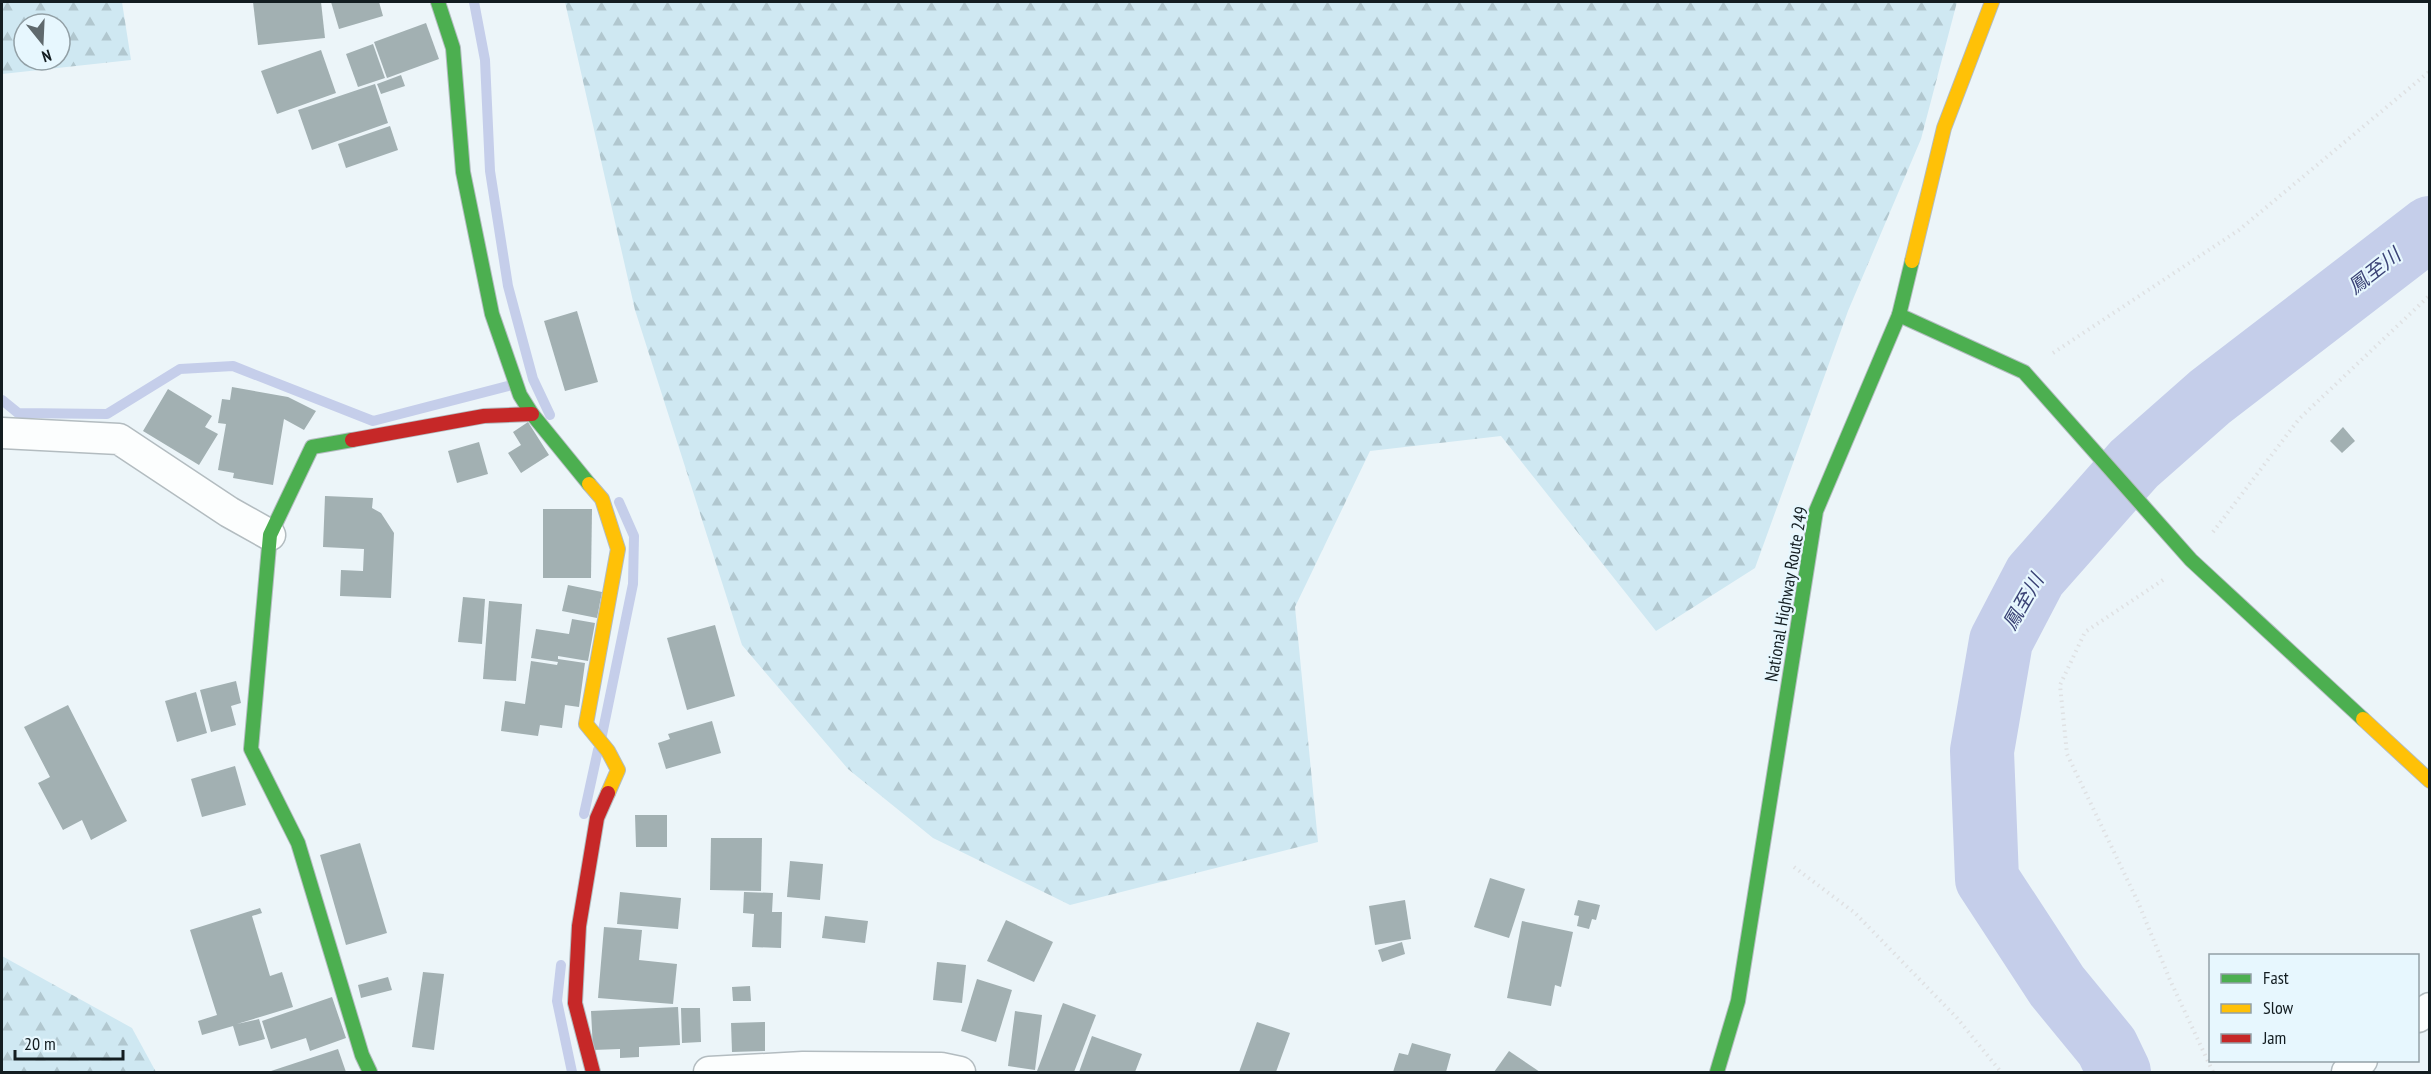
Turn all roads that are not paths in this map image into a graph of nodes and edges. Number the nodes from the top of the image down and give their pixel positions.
1 (438, 2) edge
2 (1992, 2) edge
3 (1899, 315) junction
4 (532, 414) junction
5 (2, 433) edge
6 (270, 535) junction
7 (2430, 781) edge
8 (2360, 1062) edge
9 (370, 1072) edge
10 (593, 1072) edge
11 (709, 1072) edge
12 (960, 1072) edge
13 (1717, 1072) edge
14 (2347, 1072) edge

1 - 4 main road
2 - 3 main road, National Highway Route 249
3 - 7 main road
3 - 13 main road, National Highway Route 249
4 - 6 main road
4 - 10 main road
5 - 6 street
6 - 9 main road
8 - 14 street
11 - 12 street

